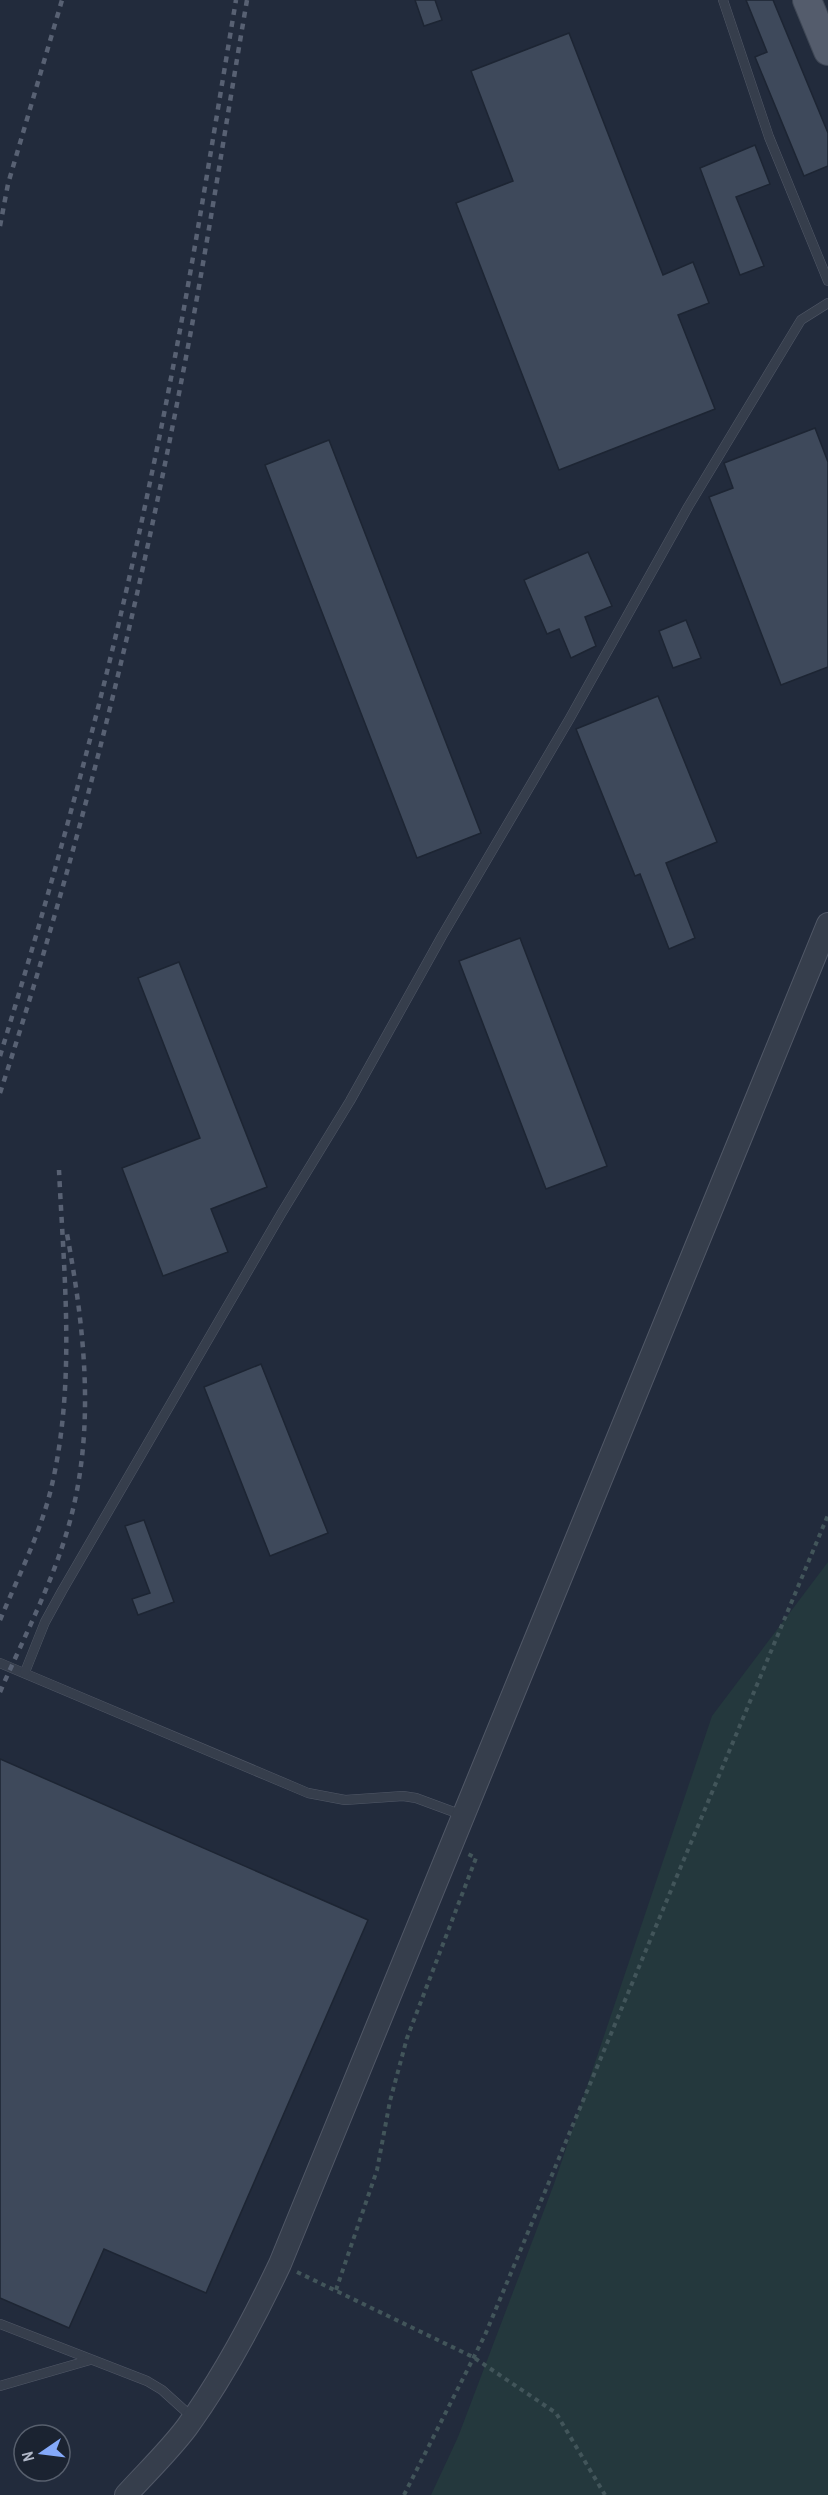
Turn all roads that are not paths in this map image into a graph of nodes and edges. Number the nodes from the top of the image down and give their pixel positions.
1 (723, 0) edge
2 (807, 0) edge
3 (828, 51) edge
4 (828, 281) edge
5 (828, 303) edge
6 (828, 924) edge
7 (0, 1663) edge
8 (25, 1672) junction
9 (464, 1816) junction
10 (0, 2324) edge
11 (90, 2360) junction
12 (0, 2386) edge
13 (193, 2418) junction
14 (126, 2495) edge

1 - 4 lane
2 - 3 main road
5 - 8 lane
6 - 9 street
7 - 8 lane
8 - 9 lane
9 - 13 street
10 - 11 lane
11 - 12 lane
11 - 13 lane
13 - 14 street

